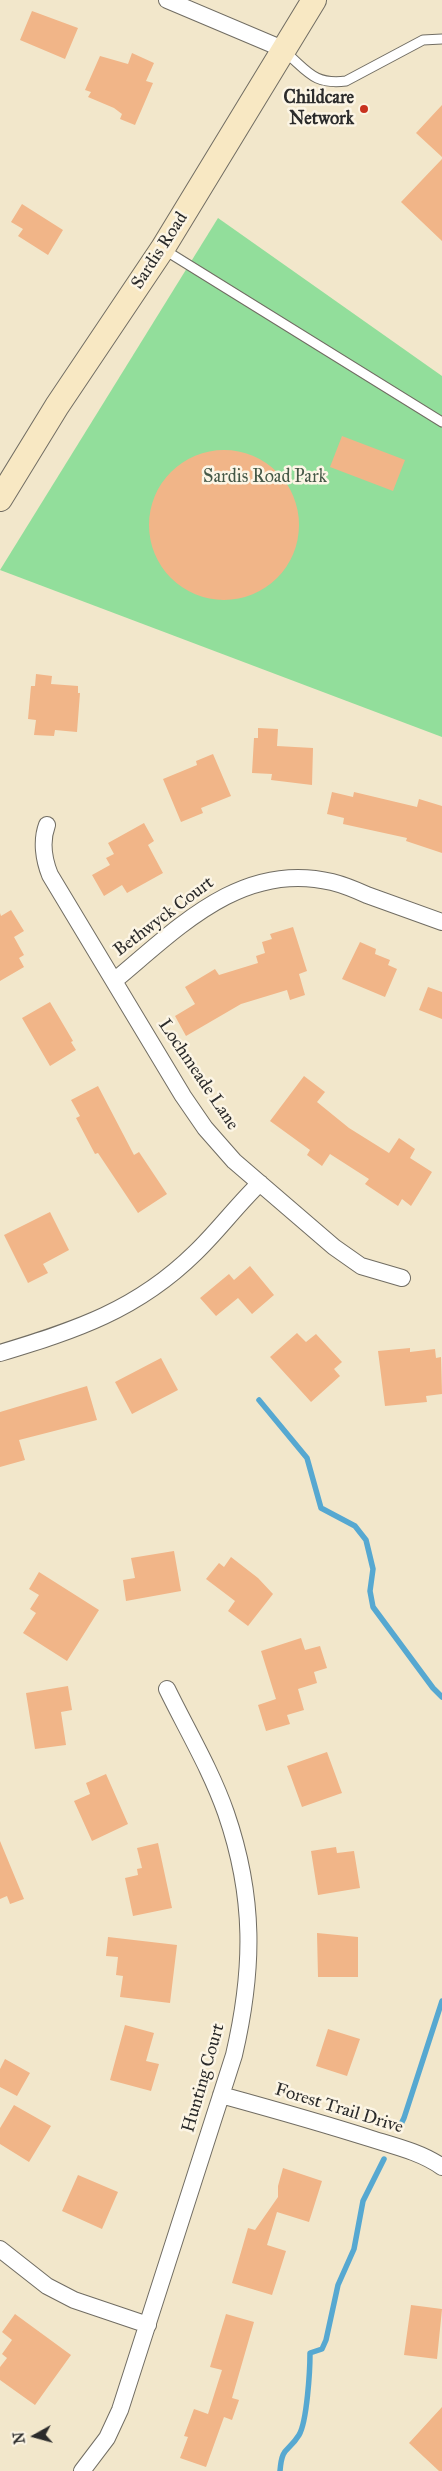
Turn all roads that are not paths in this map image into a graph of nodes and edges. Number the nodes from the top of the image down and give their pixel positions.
1 (167, 0) edge
2 (314, 0) edge
3 (442, 39) edge
4 (283, 50) junction
5 (163, 248) junction
6 (442, 422) edge
7 (0, 499) edge
8 (46, 825) dead end
9 (442, 922) edge
10 (114, 981) junction
11 (260, 1183) junction
12 (402, 1278) dead end
13 (0, 1353) edge
14 (167, 1689) dead end
15 (221, 2095) junction
16 (442, 2168) edge
17 (0, 2250) edge
18 (148, 2325) junction
19 (82, 2471) edge

1 - 4 street
2 - 4 main road, Sardis Road
3 - 4 lane
4 - 5 main road, Sardis Road
5 - 6 lane
5 - 7 main road, Sardis Road
8 - 10 street, Lochmeade Lane
9 - 10 street, Bethwyck Court
10 - 11 street, Lochmeade Lane
11 - 12 street, Lochmeade Lane
11 - 13 street
14 - 15 street, Hunting Court
15 - 16 street, Forest Trail Drive
15 - 18 street, Hunting Court
17 - 18 street
18 - 19 street, Hunting Court

